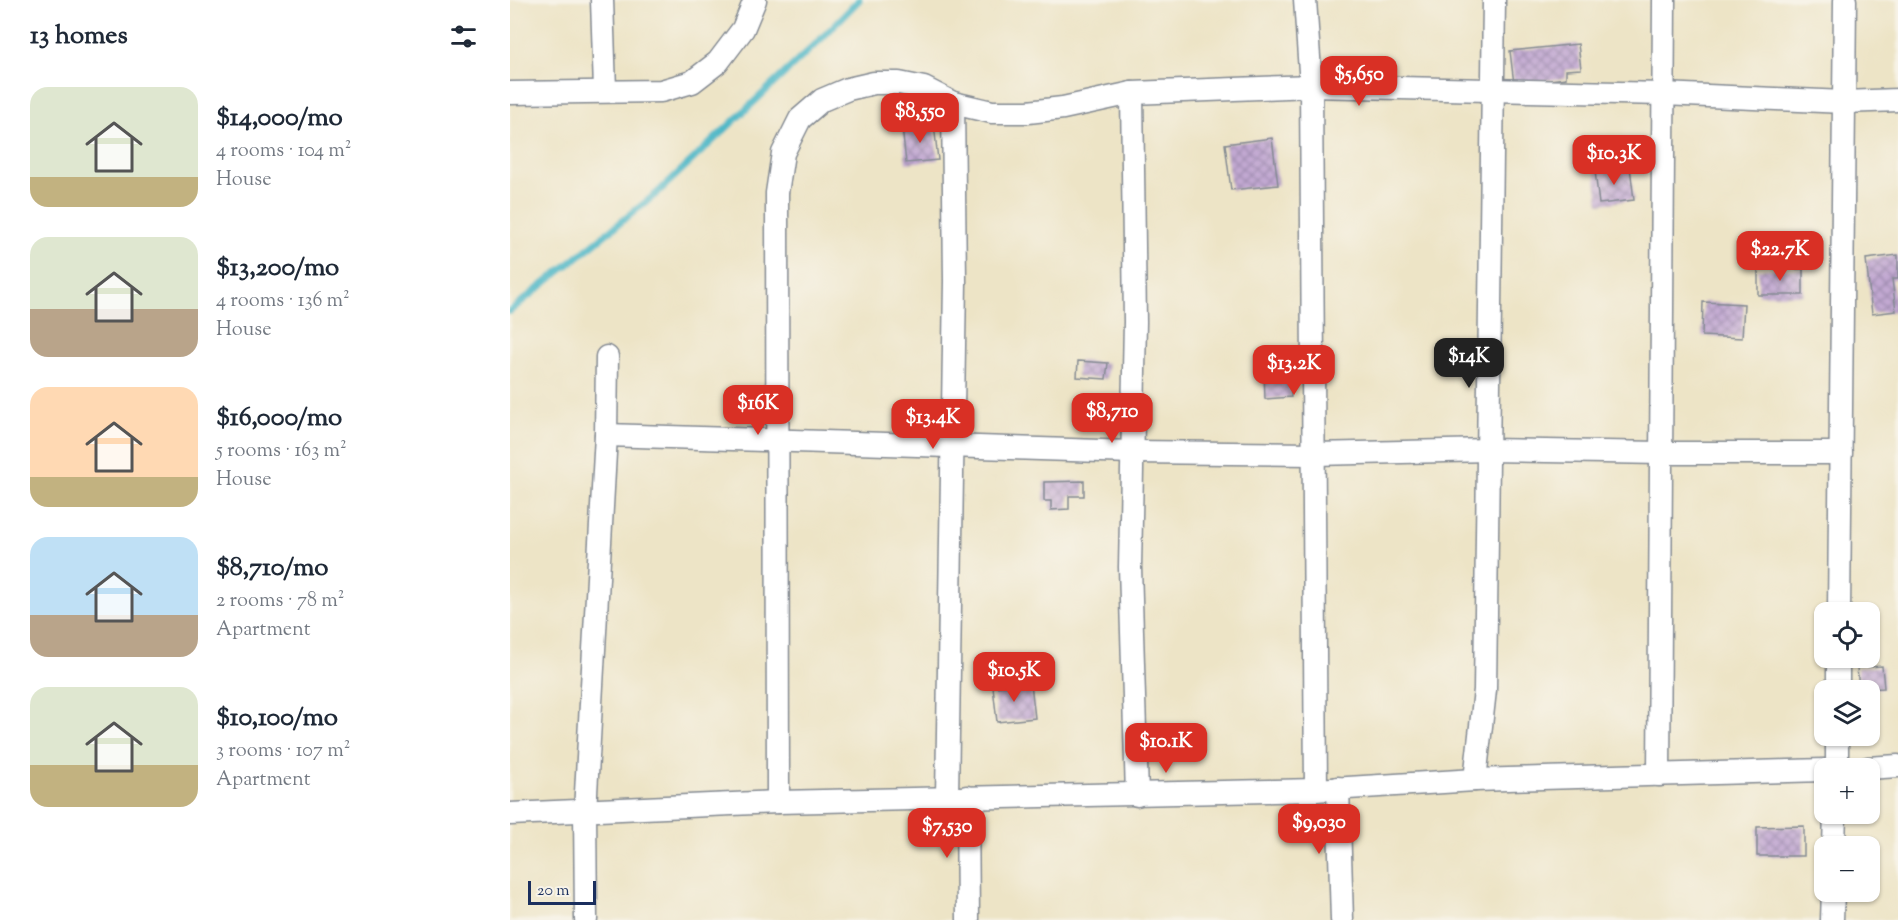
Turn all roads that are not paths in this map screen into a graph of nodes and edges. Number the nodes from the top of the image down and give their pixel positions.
1 (602, 0) edge
2 (755, 0) edge
3 (1305, 0) edge
4 (1494, 0) edge
5 (1664, 0) edge
6 (1845, 0) edge
7 (1311, 86) junction
8 (605, 90) junction
9 (1494, 91) junction
10 (510, 93) edge
11 (1132, 93) junction
12 (1663, 94) junction
13 (1898, 100) edge
14 (1844, 102) junction
15 (953, 103) junction
16 (607, 357) dead end
17 (606, 435) junction
18 (778, 440) junction
19 (954, 447) junction
20 (1489, 450) junction
21 (1132, 452) junction
22 (1661, 453) junction
23 (1841, 453) junction
24 (1315, 454) junction
25 (1839, 602) edge
26 (1898, 766) edge
27 (1880, 767) edge
28 (1814, 770) edge
29 (1659, 775) junction
30 (1475, 780) junction
31 (1327, 789) junction
32 (1137, 795) junction
33 (957, 797) junction
34 (778, 802) junction
35 (585, 811) junction
36 (510, 814) edge
37 (1833, 902) edge
38 (586, 920) edge
39 (968, 920) edge
40 (1342, 920) edge
41 (1832, 920) edge

1 - 8 street
2 - 8 street
3 - 7 street
4 - 9 street
5 - 12 street
6 - 14 street
7 - 9 street
7 - 11 street
7 - 24 street
8 - 10 street
9 - 12 street
9 - 20 street
11 - 15 street
11 - 21 street
12 - 14 street
12 - 22 street
13 - 14 street
14 - 23 street
15 - 18 street
15 - 19 street
16 - 17 street
17 - 18 street
17 - 35 street
18 - 19 street
18 - 34 street
19 - 21 street
19 - 33 street
20 - 22 street
20 - 24 street
20 - 30 street
21 - 24 street
21 - 32 street
22 - 23 street
22 - 29 street
23 - 25 street
24 - 31 street
26 - 27 street
28 - 29 street
29 - 30 street
30 - 31 street
31 - 32 street
31 - 40 street
32 - 33 street
33 - 34 street
33 - 39 street
34 - 35 street
35 - 36 street
35 - 38 street
37 - 41 street

